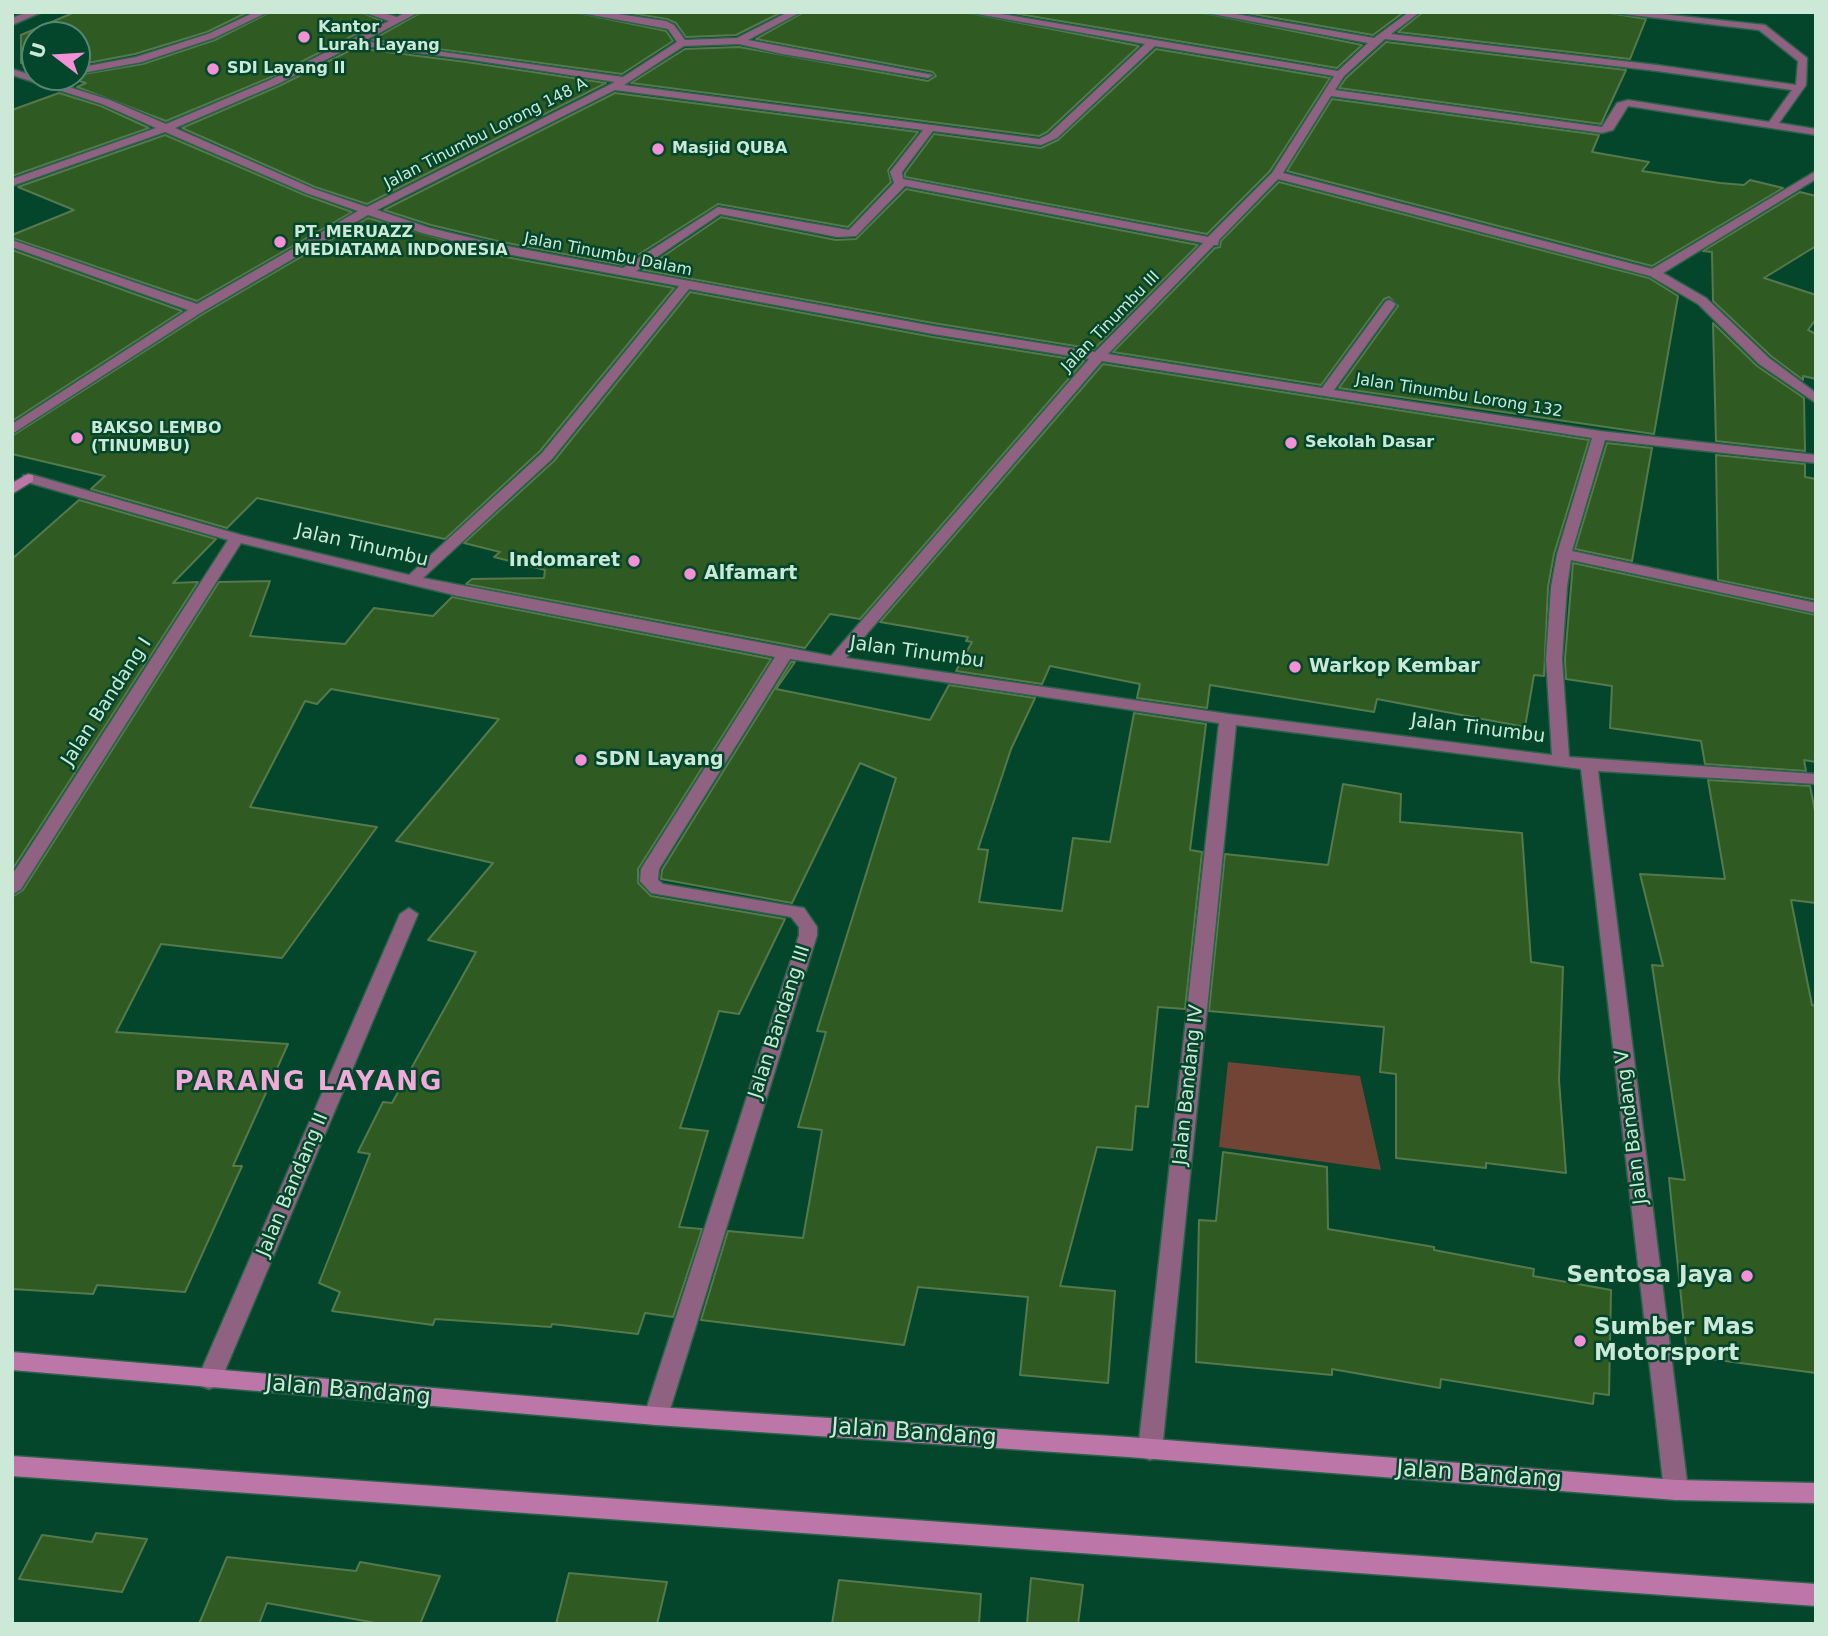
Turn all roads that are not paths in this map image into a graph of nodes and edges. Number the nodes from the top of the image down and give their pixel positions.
1 (37, 12) edge
2 (263, 12) edge
3 (368, 12) edge
4 (414, 12) edge
5 (581, 12) edge
6 (796, 12) edge
7 (971, 12) edge
8 (1206, 12) edge
9 (1415, 12) edge
10 (1611, 12) edge
11 (1767, 15) dead end
12 (397, 20) junction
13 (12, 22) edge
14 (1762, 27) junction
15 (1379, 38) junction
16 (739, 41) junction
17 (351, 42) junction
18 (682, 43) junction
19 (1151, 44) junction
20 (1803, 67) junction
21 (91, 68) edge
22 (1816, 68) edge
23 (1340, 74) junction
24 (928, 75) dead end
25 (625, 80) junction
26 (1799, 86) junction
27 (614, 87) junction
28 (1816, 88) edge
29 (69, 91) edge
30 (1326, 92) junction
31 (1773, 124) junction
32 (166, 128) junction
33 (929, 129) junction
34 (1816, 132) edge
35 (1816, 174) edge
36 (1276, 176) junction
37 (12, 183) edge
38 (901, 183) junction
39 (367, 211) junction
40 (1214, 242) junction
41 (12, 243) edge
42 (1654, 273) junction
43 (623, 274) junction
44 (685, 286) junction
45 (1390, 304) dead end
46 (198, 309) junction
47 (1099, 356) junction
48 (1325, 393) junction
49 (1816, 399) edge
50 (12, 430) edge
51 (1600, 435) junction
52 (1816, 458) edge
53 (20, 476) edge
54 (12, 490) edge
55 (237, 538) junction
56 (1564, 554) junction
57 (412, 580) junction
58 (1816, 608) edge
59 (785, 654) junction
60 (834, 662) junction
61 (1228, 719) junction
62 (1561, 760) junction
63 (1589, 765) junction
64 (1816, 779) edge
65 (12, 889) edge
66 (409, 914) dead end
67 (12, 1362) edge
68 (209, 1380) junction
69 (656, 1416) junction
70 (1150, 1450) junction
71 (12, 1466) edge
72 (1676, 1490) junction
73 (1816, 1493) edge
74 (1816, 1595) edge

1 - 13 street
2 - 21 street
3 - 12 street
4 - 12 street
5 - 18 street
6 - 16 street
7 - 19 street
8 - 15 street
9 - 15 street, Jalan Tinumbu III
10 - 14 street
11 - 14 street
12 - 17 street
14 - 20 street
15 - 23 street, Jalan Tinumbu III
15 - 26 street
16 - 18 street
16 - 24 street
17 - 25 street
17 - 32 street
18 - 25 street, Jalan Tinumbu Lorong 148 A
19 - 23 street
19 - 33 street
20 - 22 street
20 - 26 street
23 - 30 street, Jalan Tinumbu III
25 - 27 street, Jalan Tinumbu Lorong 148 A
26 - 28 street
26 - 31 street
27 - 33 street
27 - 39 street, Jalan Tinumbu Lorong 148 A
29 - 32 street, Jalan Tinumbu Dalam
30 - 31 street
30 - 36 street, Jalan Tinumbu III
31 - 34 street
32 - 37 street
32 - 39 street, Jalan Tinumbu Dalam
33 - 38 street
35 - 42 street
36 - 40 street, Jalan Tinumbu III
36 - 42 street
38 - 40 street
38 - 43 street
39 - 43 street, Jalan Tinumbu Dalam
39 - 46 street, Jalan Tinumbu Lorong 148 A
40 - 47 street, Jalan Tinumbu III
41 - 46 street
42 - 49 street
43 - 44 street, Jalan Tinumbu Dalam
44 - 47 street, Jalan Tinumbu Dalam
44 - 57 street
45 - 48 street
46 - 50 street, Jalan Tinumbu Lorong 148 A
47 - 48 street, Jalan Tinumbu Lorong 132
47 - 60 street, Jalan Tinumbu III
48 - 51 street, Jalan Tinumbu Lorong 132
51 - 52 street, Jalan Tinumbu Lorong 132
51 - 56 street
53 - 54 main road
53 - 55 street, Jalan Tinumbu
55 - 57 street, Jalan Tinumbu
55 - 65 street, Jalan Bandang I
56 - 58 street
56 - 62 street
57 - 59 street, Jalan Tinumbu
59 - 60 street, Jalan Tinumbu
59 - 69 street, Jalan Bandang III
60 - 61 street, Jalan Tinumbu
61 - 62 street, Jalan Tinumbu
61 - 70 street, Jalan Bandang IV
62 - 63 street, Jalan Tinumbu
63 - 64 street, Jalan Tinumbu
63 - 72 street, Jalan Bandang V
66 - 68 street, Jalan Bandang II
67 - 68 main road, Jalan Bandang
68 - 69 main road, Jalan Bandang
69 - 70 main road, Jalan Bandang
70 - 72 main road, Jalan Bandang
71 - 74 main road
72 - 73 main road, Jalan Bandang

